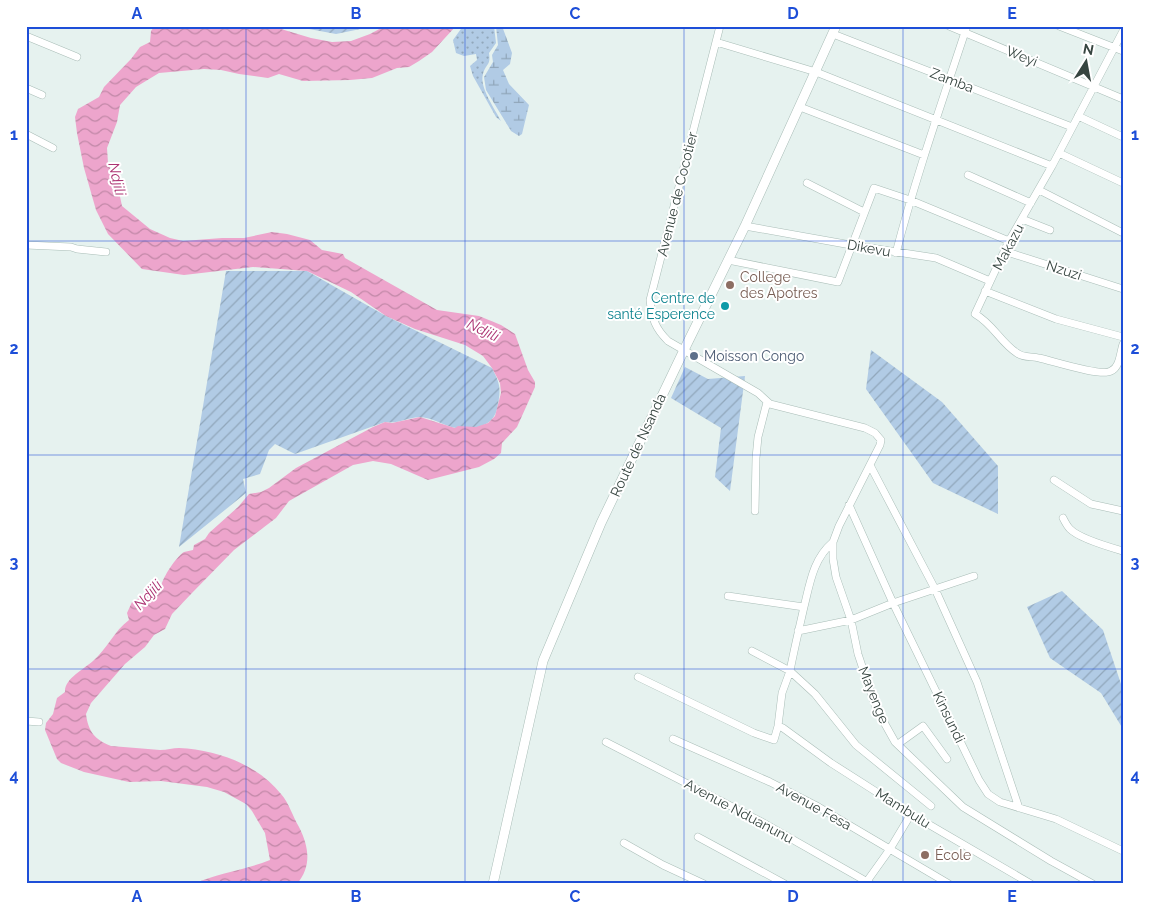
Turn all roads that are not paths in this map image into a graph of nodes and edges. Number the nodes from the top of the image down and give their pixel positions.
1 (720, 26) edge
2 (949, 26) edge
3 (1059, 26) edge
4 (835, 30) edge
5 (966, 30) edge
6 (1123, 31) edge
7 (26, 36) edge
8 (716, 42) junction
9 (1115, 48) junction
10 (1123, 51) edge
11 (77, 57) dead end
12 (816, 72) junction
13 (948, 79) junction
14 (1094, 86) junction
15 (26, 88) edge
16 (42, 96) dead end
17 (1123, 99) edge
18 (800, 107) junction
19 (1078, 116) junction
20 (935, 120) junction
21 (1072, 127) junction
22 (26, 134) edge
23 (1123, 137) edge
24 (53, 148) dead end
25 (1059, 153) junction
26 (924, 155) junction
27 (1052, 166) junction
28 (968, 175) dead end
29 (807, 183) dead end
30 (1123, 183) edge
31 (1039, 190) junction
32 (910, 200) junction
33 (1032, 203) junction
34 (864, 212) junction
35 (1022, 219) junction
36 (745, 226) junction
37 (1050, 230) dead end
38 (1123, 233) edge
39 (1010, 241) junction
40 (26, 245) edge
41 (852, 245) junction
42 (1004, 251) junction
43 (106, 252) dead end
44 (896, 253) junction
45 (728, 260) junction
46 (990, 281) junction
47 (1123, 289) edge
48 (985, 291) junction
49 (1123, 337) edge
50 (1123, 344) edge
51 (684, 350) junction
52 (767, 402) junction
53 (871, 467) junction
54 (1054, 480) dead end
55 (849, 505) junction
56 (1123, 511) edge
57 (755, 512) dead end
58 (1064, 518) dead end
59 (833, 542) junction
60 (1123, 551) edge
61 (974, 576) dead end
62 (935, 589) junction
63 (728, 596) dead end
64 (893, 603) junction
65 (804, 608) junction
66 (850, 620) junction
67 (798, 631) junction
68 (752, 651) dead end
69 (790, 671) junction
70 (638, 676) dead end
71 (26, 721) edge
72 (39, 722) dead end
73 (778, 726) junction
74 (673, 739) dead end
75 (606, 742) dead end
76 (898, 744) junction
77 (947, 759) dead end
78 (931, 806) dead end
79 (1019, 808) junction
80 (911, 814) junction
81 (698, 837) dead end
82 (624, 843) dead end
83 (890, 849) junction
84 (1123, 851) edge
85 (867, 883) edge
86 (493, 884) edge
87 (704, 884) edge
88 (785, 884) edge
89 (949, 884) edge
90 (1032, 884) edge
91 (1093, 884) edge

1 - 8 street, Avenue de Cocotier
2 - 5 street, Weyi
3 - 9 street
4 - 12 street, Route de Nsanda
4 - 13 street, Zamba
5 - 13 street
5 - 14 street, Weyi
6 - 9 street, Makazu
7 - 11 street
8 - 12 street
8 - 51 street, Avenue de Cocotier
9 - 10 street
9 - 14 street, Makazu
12 - 18 street, Route de Nsanda
12 - 20 street
13 - 20 street
13 - 21 street, Zamba
14 - 17 street, Weyi
14 - 19 street, Makazu
15 - 16 street
18 - 26 street
18 - 36 street, Route de Nsanda
19 - 21 street, Makazu
19 - 23 street
20 - 26 street
20 - 27 street
21 - 25 street, Makazu
22 - 24 street
25 - 27 street, Makazu
25 - 30 street
26 - 32 street
27 - 31 street, Makazu
28 - 33 street
29 - 34 street
31 - 33 street, Makazu
31 - 38 street
32 - 34 street
32 - 39 street
32 - 44 street
33 - 35 street, Makazu
34 - 41 street
35 - 37 street
35 - 39 street, Makazu
36 - 41 street, Dikevu
36 - 45 street, Route de Nsanda
39 - 42 street, Makazu
40 - 43 street
41 - 44 street, Dikevu
41 - 45 street
42 - 46 street, Makazu
42 - 47 street, Nzuzi
44 - 46 street, Dikevu
45 - 51 street, Route de Nsanda
46 - 48 street, Makazu
48 - 49 street
48 - 50 street, Makazu
51 - 52 street, Avenue de Cocotier
51 - 86 street, Route de Nsanda
52 - 53 street, Mayenge
52 - 57 street
53 - 55 street, Mayenge
53 - 62 street
54 - 56 street
55 - 59 street, Mayenge
55 - 64 street, Kinsundi
58 - 60 street
59 - 65 street
59 - 66 street, Mayenge
61 - 62 street
62 - 64 street
62 - 79 street
63 - 65 street
64 - 66 street
64 - 79 street, Kinsundi
65 - 67 street
66 - 67 street
66 - 76 street, Mayenge
67 - 69 street
68 - 69 street
69 - 73 street
69 - 78 street
70 - 73 street
71 - 72 street
73 - 80 street, Mambulu
74 - 83 street, Avenue Fesa
75 - 85 street, Avenue Nduanunu
76 - 77 street
76 - 91 street, Mayenge
79 - 84 street, Kinsundi
80 - 83 street
80 - 90 street, Mambulu
81 - 88 street
82 - 87 street
83 - 85 street
83 - 89 street, Avenue Fesa

